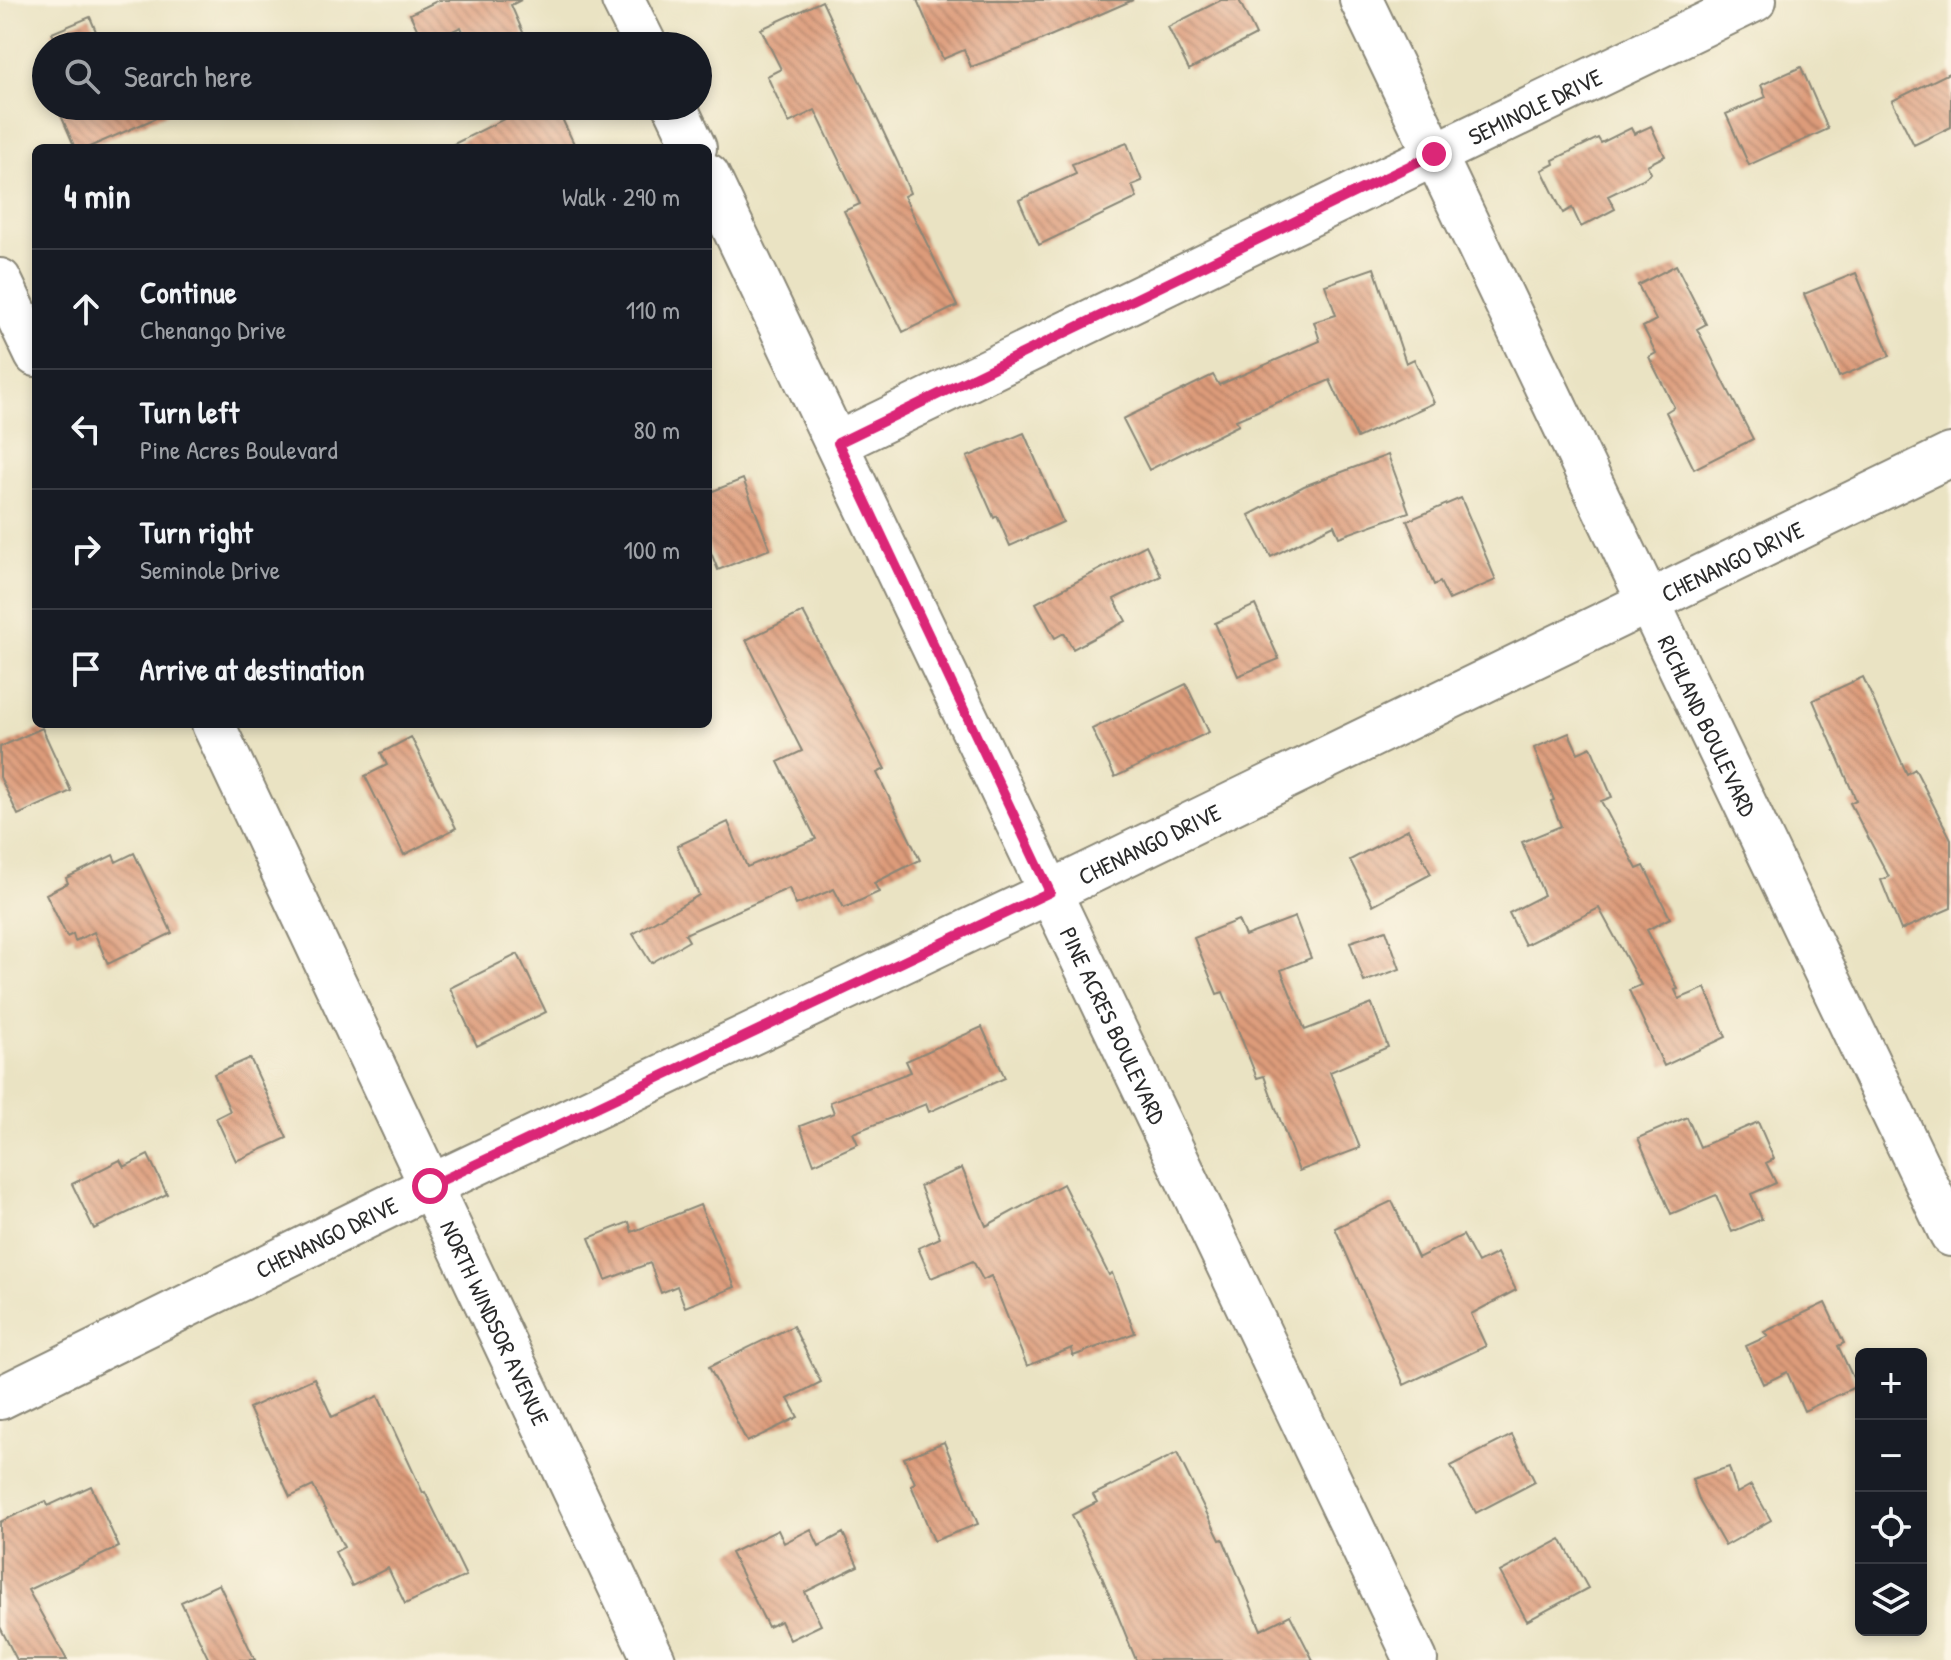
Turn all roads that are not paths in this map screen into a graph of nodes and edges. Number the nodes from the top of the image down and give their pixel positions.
1 (623, 0) edge
2 (1361, 0) edge
3 (1755, 0) edge
4 (639, 32) edge
5 (682, 120) edge
6 (693, 144) edge
7 (1434, 154) junction
8 (712, 183) edge
9 (0, 280) edge
10 (32, 347) edge
11 (838, 443) junction
12 (1951, 455) edge
13 (1648, 601) junction
14 (215, 728) edge
15 (1050, 892) junction
16 (430, 1186) junction
17 (1951, 1235) edge
18 (0, 1398) edge
19 (654, 1660) edge
20 (1416, 1660) edge

1 - 4 street
2 - 7 street, RICHLAND BOULEVARD
3 - 7 street, SEMINOLE DRIVE
5 - 6 street
7 - 11 street, SEMINOLE DRIVE
7 - 13 street, RICHLAND BOULEVARD
8 - 11 street, PINE ACRES BOULEVARD
9 - 10 street
11 - 15 street, PINE ACRES BOULEVARD
12 - 13 street, CHENANGO DRIVE
13 - 15 street, CHENANGO DRIVE
13 - 17 street, RICHLAND BOULEVARD
14 - 16 street, NORTH WINDSOR AVENUE
15 - 16 street, CHENANGO DRIVE
15 - 20 street, PINE ACRES BOULEVARD
16 - 18 street, CHENANGO DRIVE
16 - 19 street, NORTH WINDSOR AVENUE

